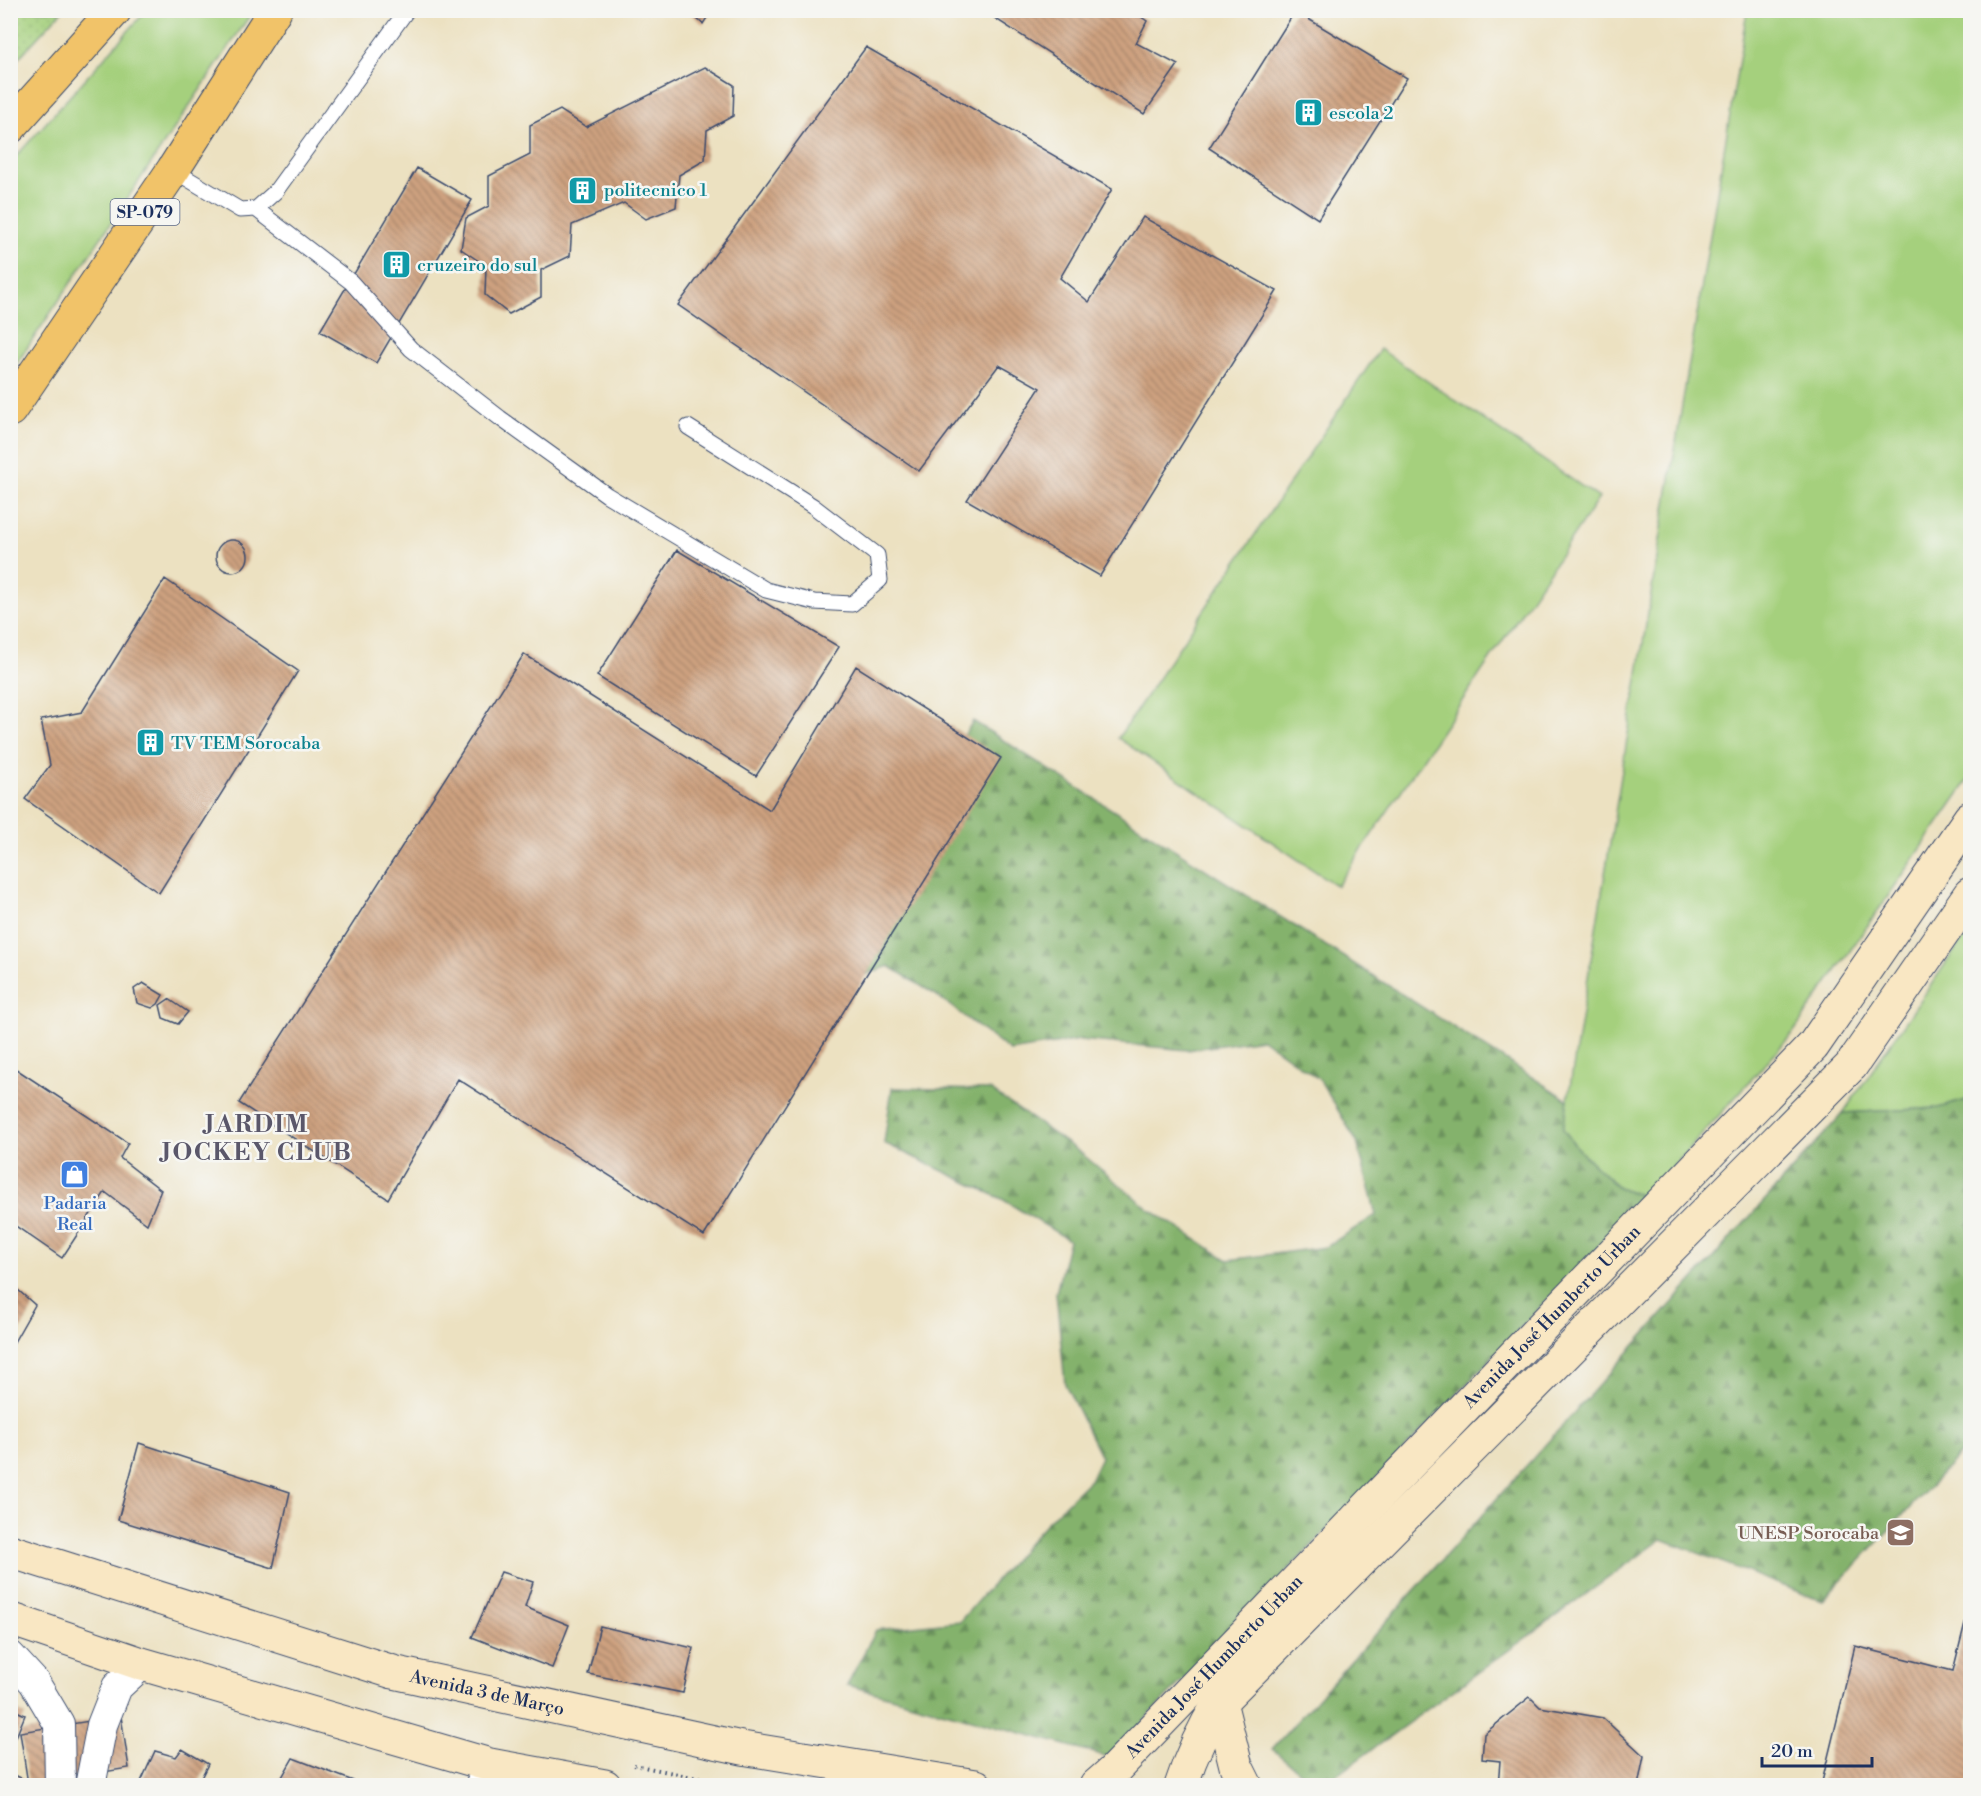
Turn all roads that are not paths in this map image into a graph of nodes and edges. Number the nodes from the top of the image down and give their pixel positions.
1 (115, 10) edge
2 (275, 10) edge
3 (407, 10) edge
4 (10, 127) edge
5 (173, 170) junction
6 (256, 209) junction
7 (10, 410) edge
8 (688, 427) dead end
9 (1971, 818) edge
10 (1971, 894) edge
11 (10, 1551) edge
12 (10, 1619) edge
13 (10, 1656) edge
14 (142, 1664) junction
15 (1220, 1702) junction
16 (485, 1775) edge
17 (60, 1785) edge
18 (90, 1785) edge
19 (605, 1785) edge
20 (976, 1785) edge
21 (1096, 1785) edge
22 (1181, 1785) edge
23 (1246, 1785) edge

1 - 4 main road
2 - 5 main road, SP-079
3 - 6 lane
5 - 6 lane
5 - 7 main road, SP-079
6 - 8 lane
9 - 21 street, Avenida José Humberto Urban
10 - 15 street, Avenida José Humberto Urban
11 - 20 street, Avenida 3 de Março
12 - 14 street
13 - 17 street
14 - 16 street
14 - 18 street
15 - 22 street, Avenida José Humberto Urban
15 - 23 street
16 - 19 street

